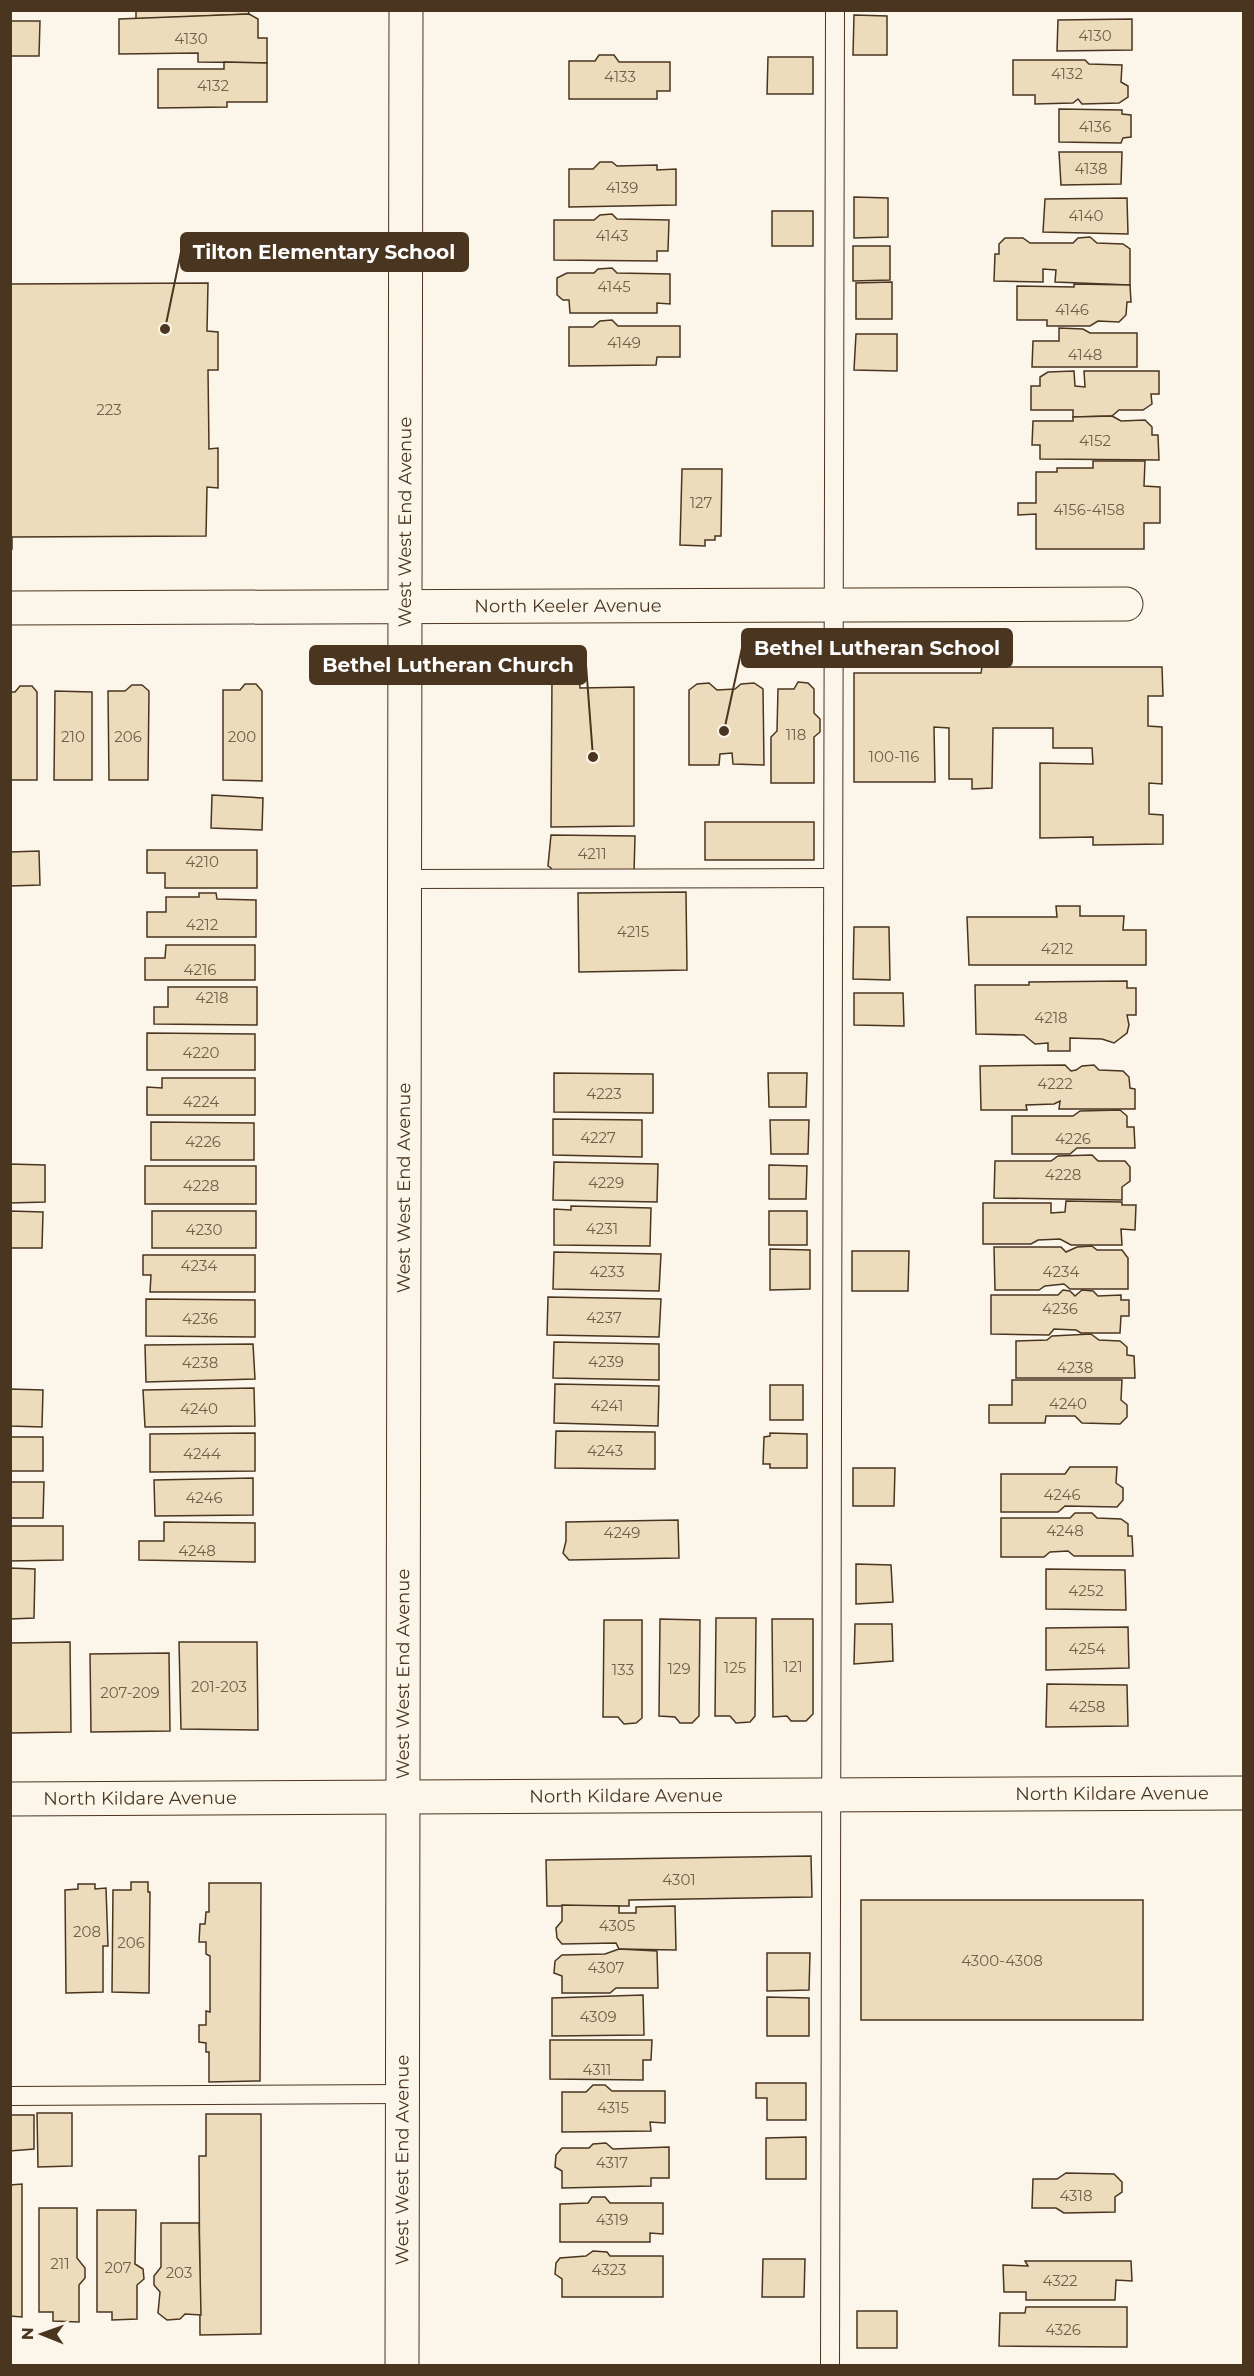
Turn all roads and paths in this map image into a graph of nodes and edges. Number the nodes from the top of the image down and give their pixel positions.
1 (406, 10) edge
2 (835, 10) edge
3 (1126, 604) dead end
4 (834, 605) junction
5 (405, 606) junction
6 (10, 608) edge
7 (833, 878) junction
8 (404, 879) junction
9 (1244, 1793) edge
10 (831, 1795) junction
11 (403, 1797) junction
12 (10, 1799) edge
13 (402, 2094) junction
14 (10, 2096) edge
15 (402, 2366) edge
16 (830, 2366) edge

1 - 5 street, West West End Avenue
2 - 4 lane
3 - 4 street, North Keeler Avenue
4 - 5 street, North Keeler Avenue
4 - 7 lane
5 - 6 street, North Keeler Avenue
5 - 8 street, West West End Avenue
7 - 8 lane
7 - 10 lane
8 - 11 street, West West End Avenue
9 - 10 street, North Kildare Avenue
10 - 11 street, North Kildare Avenue
10 - 16 lane
11 - 12 street, North Kildare Avenue
11 - 13 street, West West End Avenue
13 - 14 lane
13 - 15 street, West West End Avenue

